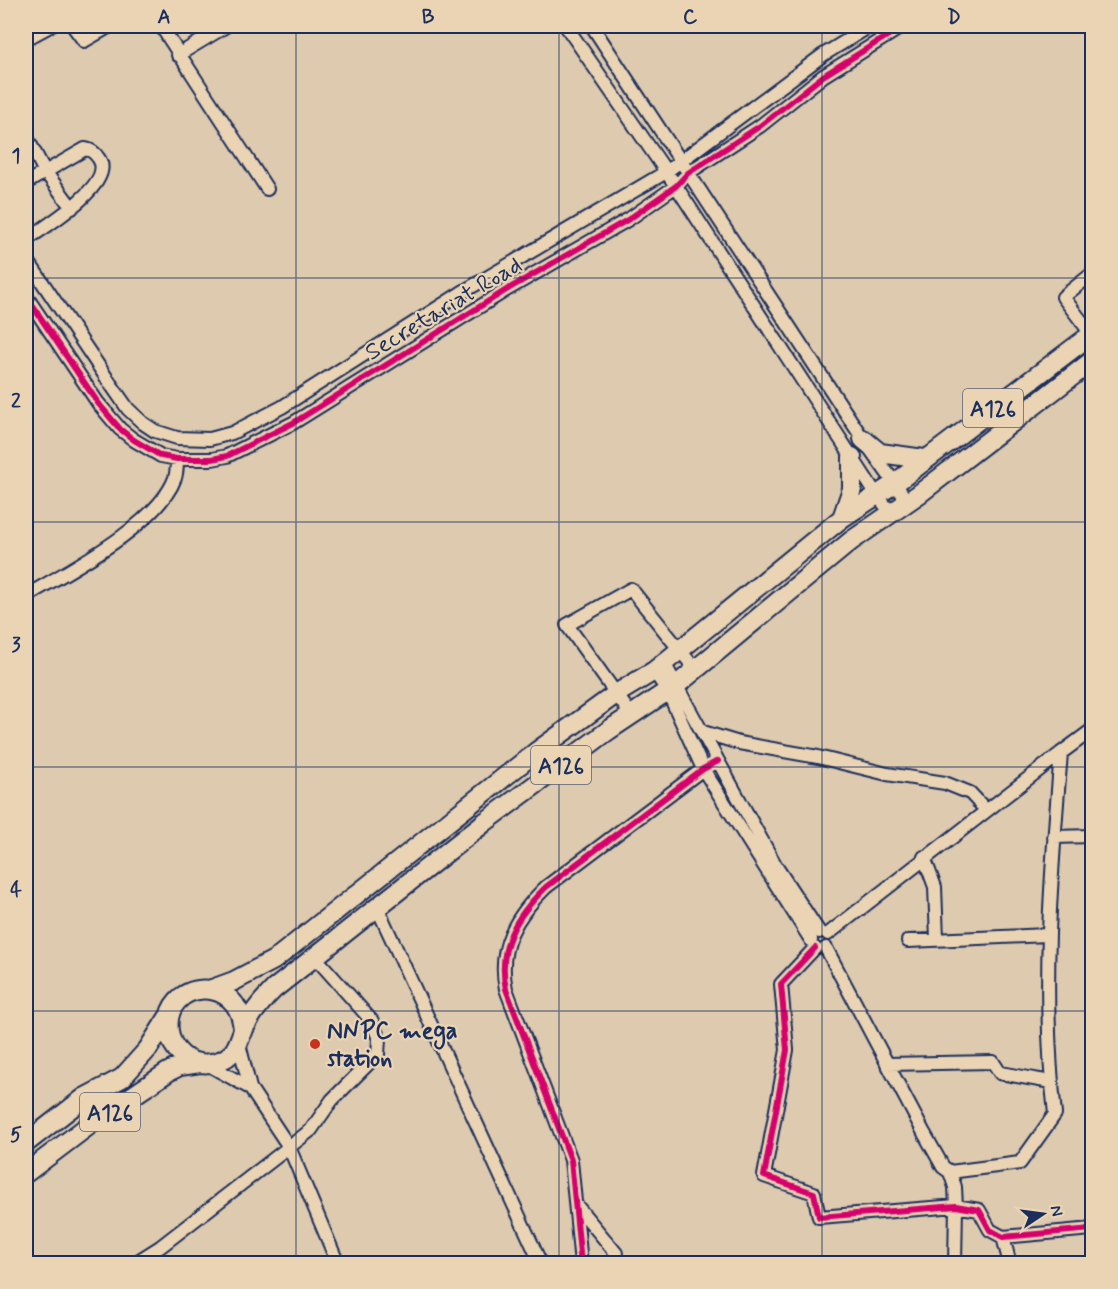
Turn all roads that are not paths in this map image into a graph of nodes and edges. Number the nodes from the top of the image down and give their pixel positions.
1 (50, 26) edge
2 (72, 26) edge
3 (110, 26) edge
4 (161, 26) edge
5 (226, 26) edge
6 (566, 26) edge
7 (591, 26) edge
8 (870, 26) edge
9 (903, 26) edge
10 (26, 39) edge
11 (178, 55) junction
12 (26, 136) edge
13 (680, 162) junction
14 (44, 170) junction
15 (666, 172) junction
16 (688, 173) junction
17 (26, 183) edge
18 (676, 186) junction
19 (267, 189) dead end
20 (72, 208) junction
21 (26, 240) edge
22 (26, 258) edge
23 (1092, 274) edge
24 (26, 296) edge
25 (1092, 334) edge
26 (1092, 361) edge
27 (863, 439) junction
28 (852, 457) junction
29 (177, 459) junction
30 (924, 459) junction
31 (894, 484) junction
32 (876, 494) junction
33 (908, 502) junction
34 (892, 513) junction
35 (842, 518) junction
36 (26, 596) edge
37 (680, 650) junction
38 (659, 667) junction
39 (695, 669) junction
40 (673, 688) junction
41 (616, 694) junction
42 (632, 716) junction
43 (1092, 730) edge
44 (703, 732) junction
45 (1061, 753) junction
46 (718, 761) junction
47 (703, 770) junction
48 (986, 810) junction
49 (1092, 836) edge
50 (1054, 837) junction
51 (924, 857) junction
52 (376, 907) junction
53 (1047, 934) junction
54 (937, 939) junction
55 (820, 940) junction
56 (908, 941) dead end
57 (316, 958) junction
58 (212, 989) junction
59 (170, 1015) junction
60 (241, 1038) junction
61 (203, 1064) junction
62 (887, 1064) junction
63 (1051, 1082) junction
64 (250, 1088) junction
65 (26, 1143) edge
66 (289, 1147) junction
67 (950, 1172) junction
68 (26, 1173) edge
69 (577, 1206) junction
70 (956, 1206) junction
71 (1092, 1229) edge
72 (1003, 1237) junction
73 (132, 1263) edge
74 (338, 1263) edge
75 (542, 1263) edge
76 (580, 1263) edge
77 (616, 1263) edge
78 (955, 1263) edge
79 (1010, 1263) edge

1 - 10 street
2 - 3 street
4 - 11 street
5 - 11 street
6 - 15 street
7 - 13 street
8 - 13 street, Secretariat Road
9 - 16 street, Secretariat Road
11 - 19 street
12 - 14 street
13 - 15 street, Secretariat Road
13 - 16 street
14 - 17 street
14 - 20 street
14 - 20 street
15 - 18 street
15 - 22 street, Secretariat Road
16 - 18 street, Secretariat Road
16 - 27 street
18 - 28 street
18 - 29 street, Secretariat Road
20 - 21 street
23 - 25 street
24 - 29 street, Secretariat Road
25 - 30 highway, A126
26 - 33 highway, A126
27 - 30 highway
27 - 31 street
28 - 32 street
28 - 35 highway
29 - 36 street
30 - 31 highway, A126
31 - 32 highway, A126
31 - 33 street
32 - 34 street
32 - 35 highway, A126
33 - 34 highway, A126
34 - 39 highway, A126
35 - 37 highway, A126
37 - 38 highway, A126
37 - 39 street
37 - 41 street
38 - 40 street
38 - 41 highway, A126
39 - 40 highway, A126
40 - 42 highway, A126
40 - 44 street
40 - 47 street
41 - 42 street
41 - 58 highway, A126
42 - 52 highway, A126
43 - 45 street
44 - 46 street
44 - 48 street
45 - 48 street
45 - 50 street
46 - 47 street
46 - 55 street
47 - 55 street
47 - 69 street
48 - 51 street
49 - 50 street
50 - 53 street
51 - 54 street
51 - 55 street
52 - 57 highway, A126
52 - 75 street
53 - 54 street
53 - 63 street
54 - 56 street
55 - 62 street
55 - 70 street
57 - 60 highway, A126
57 - 66 street
58 - 59 highway, A126
58 - 60 highway
59 - 61 highway
59 - 65 highway, A126
60 - 61 highway, A126
60 - 64 street
61 - 64 street
61 - 68 highway, A126
62 - 63 street
62 - 67 street
63 - 67 street
64 - 66 street
66 - 73 street
66 - 74 street
67 - 70 street
69 - 76 street
69 - 77 street
70 - 72 street
70 - 78 street
71 - 72 street
72 - 79 street

